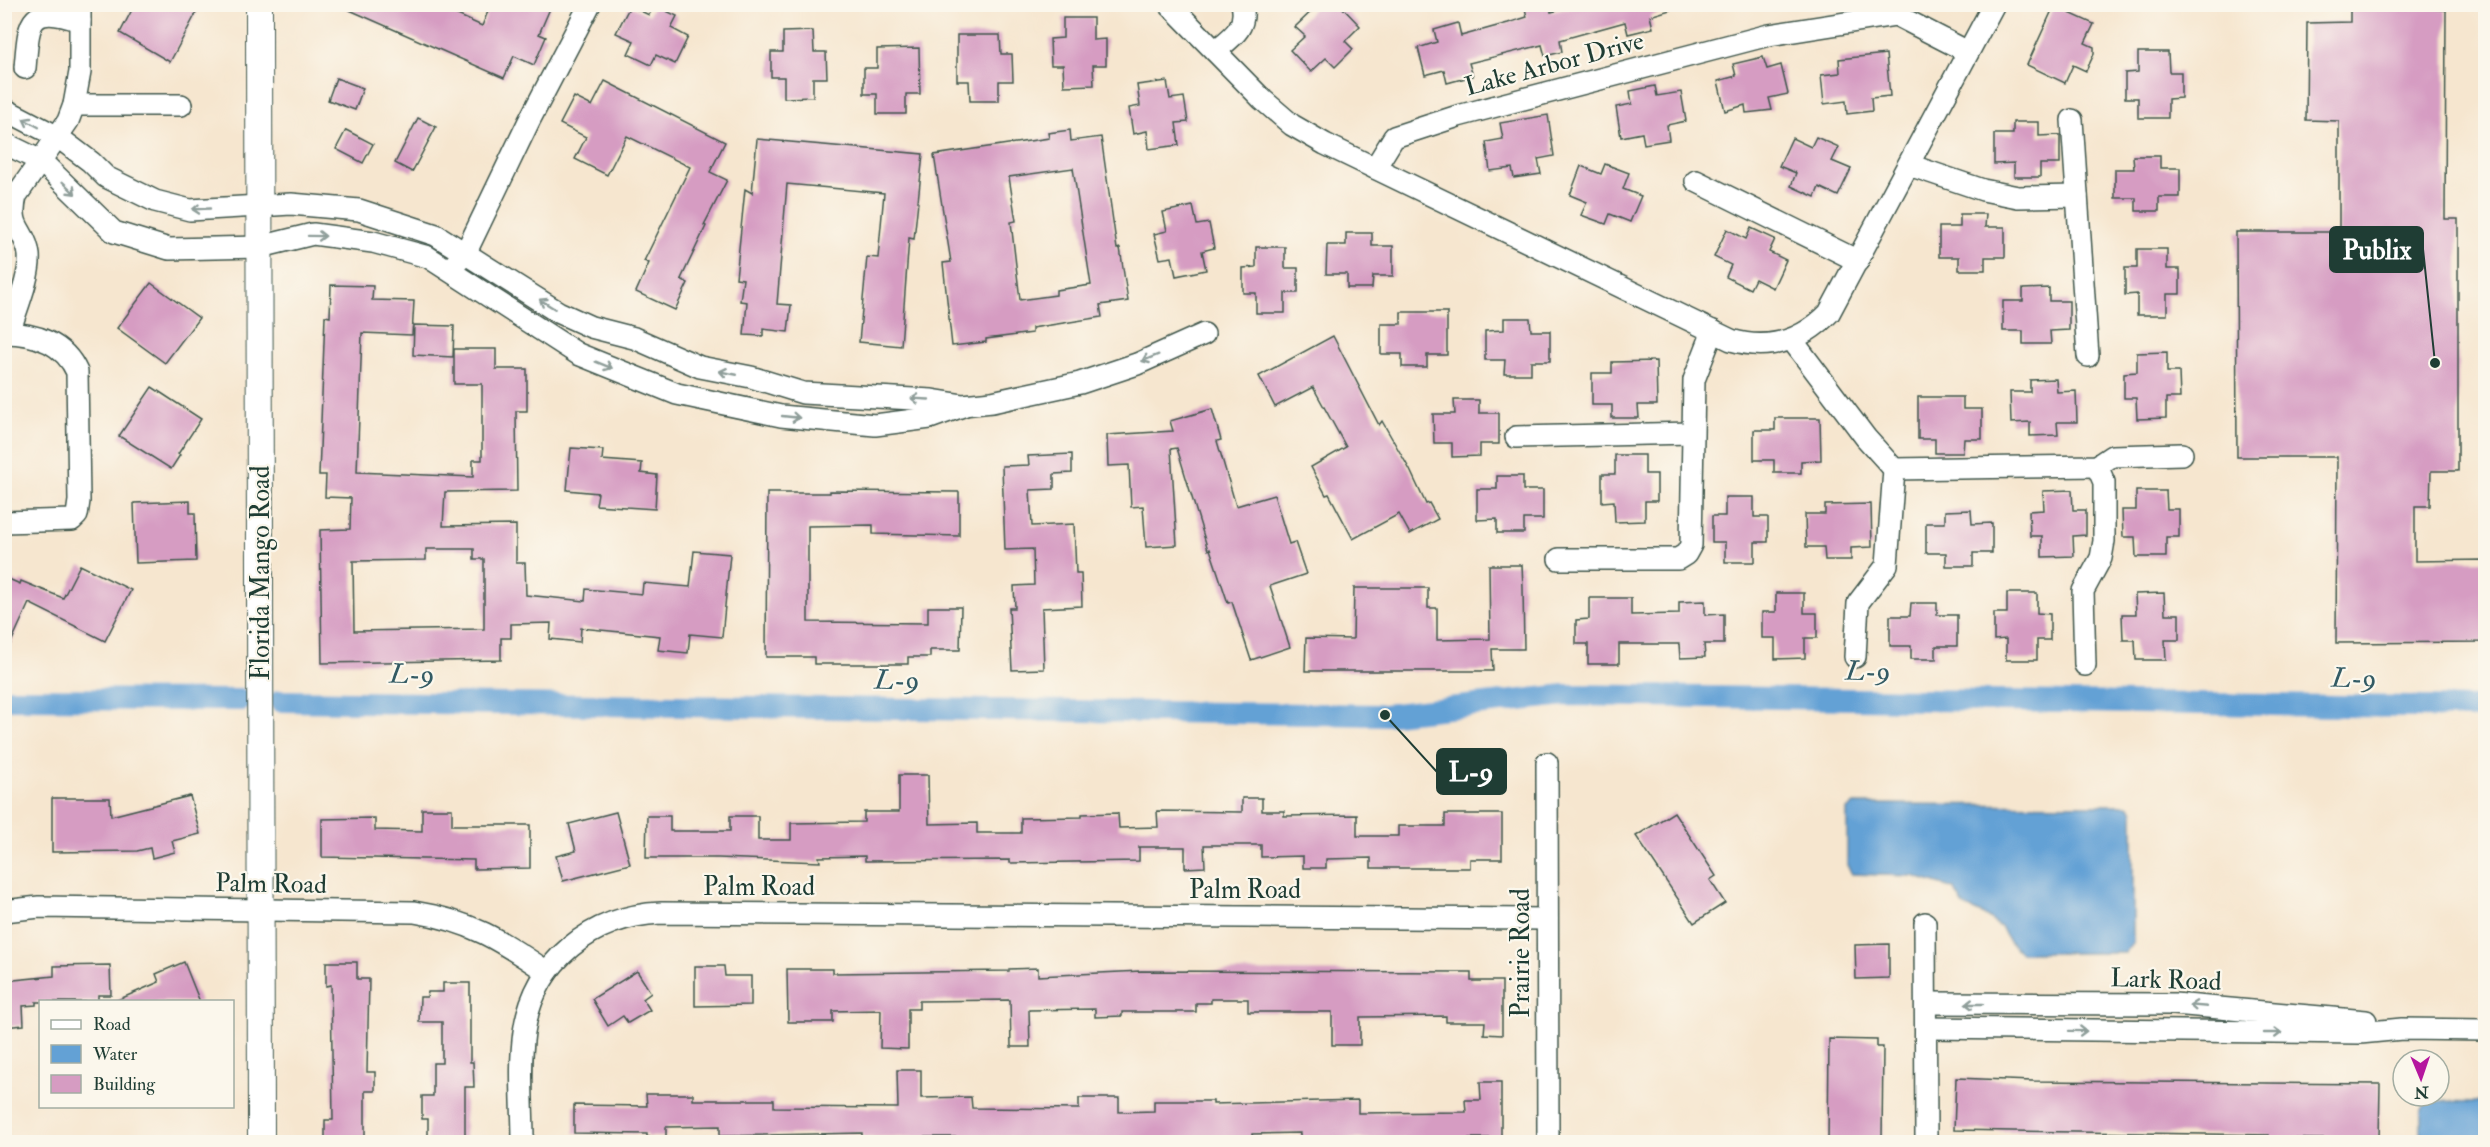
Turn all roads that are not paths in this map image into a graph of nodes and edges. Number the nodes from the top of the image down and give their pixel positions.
1 (259, 4) edge
2 (590, 4) edge
3 (1169, 4) edge
4 (1242, 4) edge
5 (1994, 4) edge
6 (80, 13) edge
7 (1215, 51) junction
8 (1968, 52) junction
9 (25, 68) dead end
10 (74, 105) junction
11 (181, 105) dead end
12 (4, 109) edge
13 (2072, 120) dead end
14 (58, 137) junction
15 (4, 143) edge
16 (41, 161) junction
17 (1909, 165) junction
18 (1375, 168) junction
19 (1696, 181) dead end
20 (2078, 196) junction
21 (259, 206) junction
22 (260, 247) junction
23 (465, 254) junction
24 (1858, 261) junction
25 (448, 271) junction
26 (1713, 331) junction
27 (7, 333) edge
28 (1204, 334) dead end
29 (1792, 340) junction
30 (2088, 356) dead end
31 (963, 405) junction
32 (1692, 433) junction
33 (1516, 437) dead end
34 (2182, 454) dead end
35 (2097, 466) junction
36 (1894, 469) junction
37 (4, 522) edge
38 (1559, 559) dead end
39 (1855, 657) dead end
40 (2085, 665) dead end
41 (1547, 763) dead end
42 (261, 910) junction
43 (4, 911) edge
44 (1547, 919) junction
45 (1925, 923) dead end
46 (547, 972) junction
47 (1926, 1004) junction
48 (1926, 1028) junction
49 (2402, 1029) junction
50 (2486, 1030) edge
51 (261, 1143) edge
52 (523, 1143) edge
53 (1548, 1143) edge
54 (1926, 1143) edge

1 - 21 street, Florida Mango Road
2 - 23 street
3 - 7 street
4 - 7 street
5 - 8 street
6 - 9 street
6 - 10 street
7 - 18 street
8 - 17 street
8 - 18 street, Lake Arbor Drive
10 - 11 street
10 - 14 street
14 -> 12 street
13 - 20 street
14 - 16 street
21 -> 14 street
15 - 16 street
16 -> 22 street
16 - 27 street
17 - 20 street
17 - 24 street
18 - 26 street
19 - 24 street
20 - 30 street
21 - 22 street, Florida Mango Road
21 - 23 street
22 -> 25 street
22 - 42 street, Florida Mango Road
23 - 25 street
31 -> 23 street
24 - 29 street
25 -> 31 street
26 - 29 street
26 - 32 street
27 - 37 street
28 -> 31 street
29 - 36 street
32 - 33 street
32 - 38 street
34 - 35 street
35 - 36 street
35 - 40 street
36 - 39 street
41 - 44 street, Prairie Road
42 - 43 street, Palm Road
42 - 46 street, Palm Road
42 - 51 street, Florida Mango Road
44 - 46 street, Palm Road
44 - 53 street, Prairie Road
45 - 47 street
46 - 52 street
47 - 48 street
49 -> 47 street, Lark Road
48 -> 49 street, Lark Road
48 - 54 street
49 - 50 street, Lark Road

